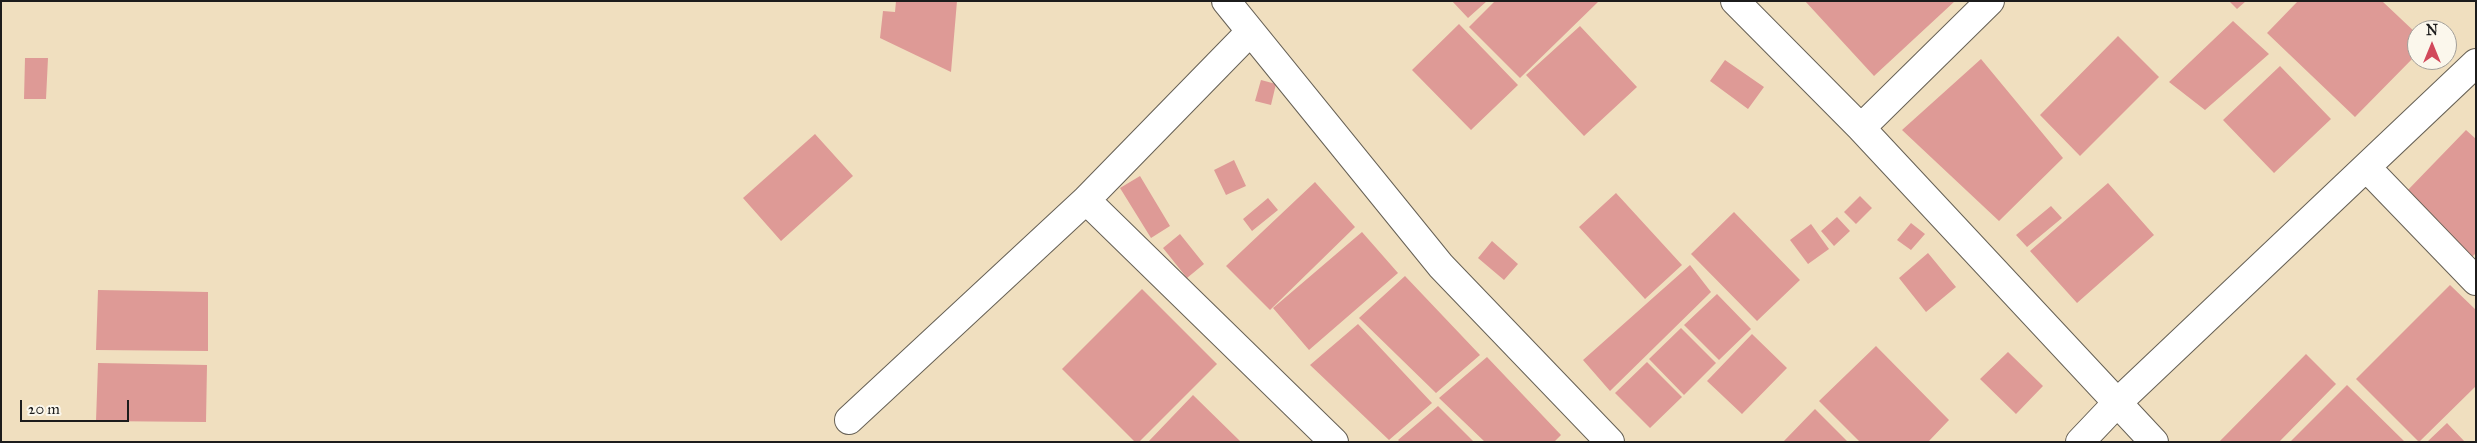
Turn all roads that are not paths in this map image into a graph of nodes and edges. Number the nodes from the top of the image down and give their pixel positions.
1 (1226, 1) edge
2 (1735, 1) edge
3 (1990, 1) edge
4 (1249, 33) junction
5 (2476, 63) edge
6 (1861, 128) junction
7 (2366, 167) junction
8 (1086, 200) junction
9 (2476, 281) edge
10 (2117, 403) junction
11 (849, 420) dead end
12 (1334, 442) edge
13 (1610, 442) edge
14 (2080, 442) edge
15 (2154, 442) edge

1 - 4 street
2 - 6 street
3 - 6 street
4 - 8 street
4 - 13 street
5 - 7 street
6 - 10 street
7 - 9 street
7 - 10 street
8 - 11 street
8 - 12 street
10 - 14 street
10 - 15 street

